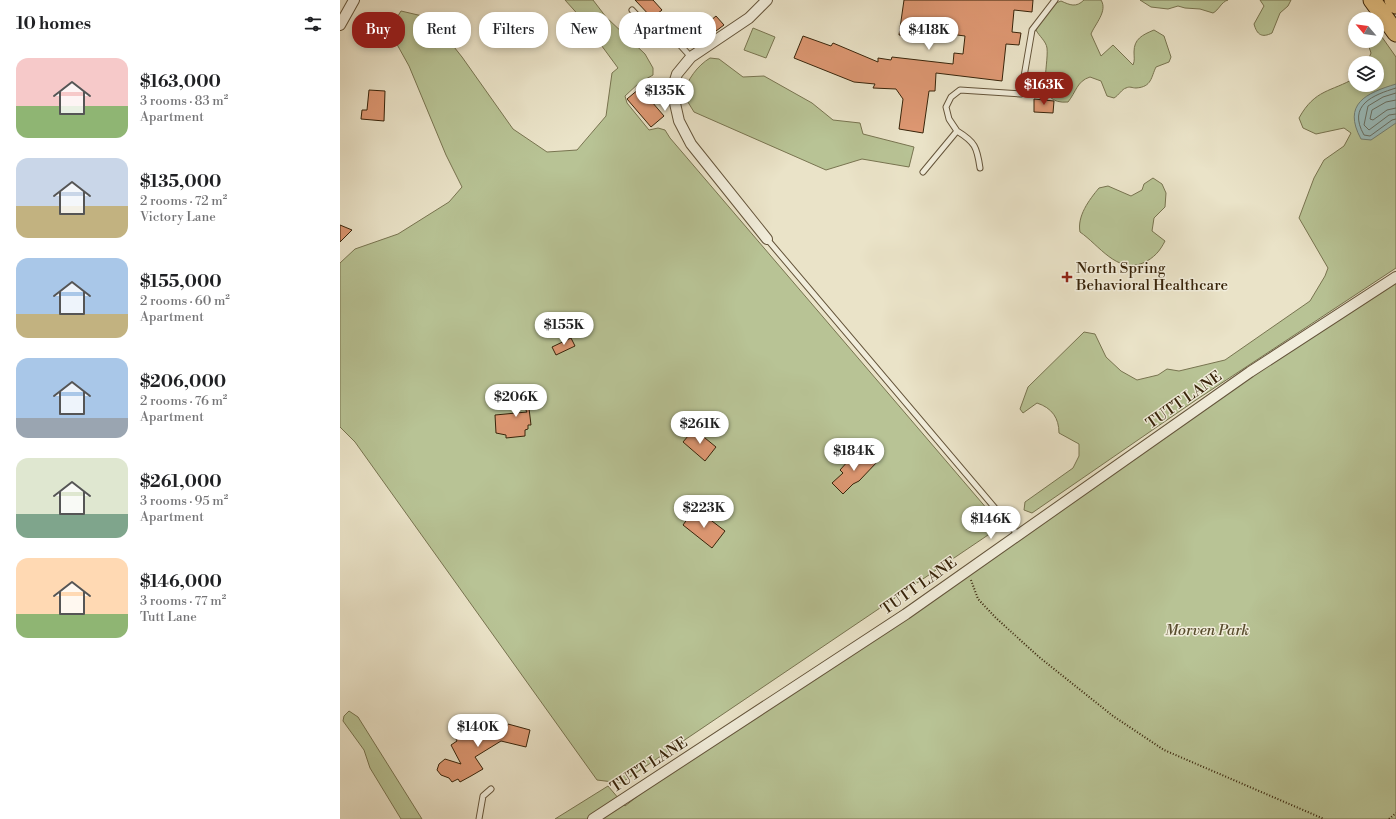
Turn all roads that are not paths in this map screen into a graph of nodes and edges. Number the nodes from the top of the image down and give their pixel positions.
1 (354, 0) edge
2 (767, 0) edge
3 (1054, 0) edge
4 (1372, 0) edge
5 (1393, 0) edge
6 (1396, 4) edge
7 (340, 24) edge
8 (1396, 33) edge
9 (683, 48) edge
10 (691, 57) junction
11 (957, 131) junction
12 (980, 168) dead end
13 (923, 172) dead end
14 (767, 239) joint
15 (1396, 277) edge
16 (1017, 534) junction
17 (491, 789) dead end
18 (478, 819) edge
19 (593, 819) edge

1 - 7 street
2 - 10 street
3 - 11 lane
4 - 8 highway
5 - 6 highway
9 - 10 lane
10 - 14 street
11 - 12 lane
11 - 13 lane
14 - 16 lane
15 - 16 street, TUTT LANE
16 - 19 street, TUTT LANE
17 - 18 lane

